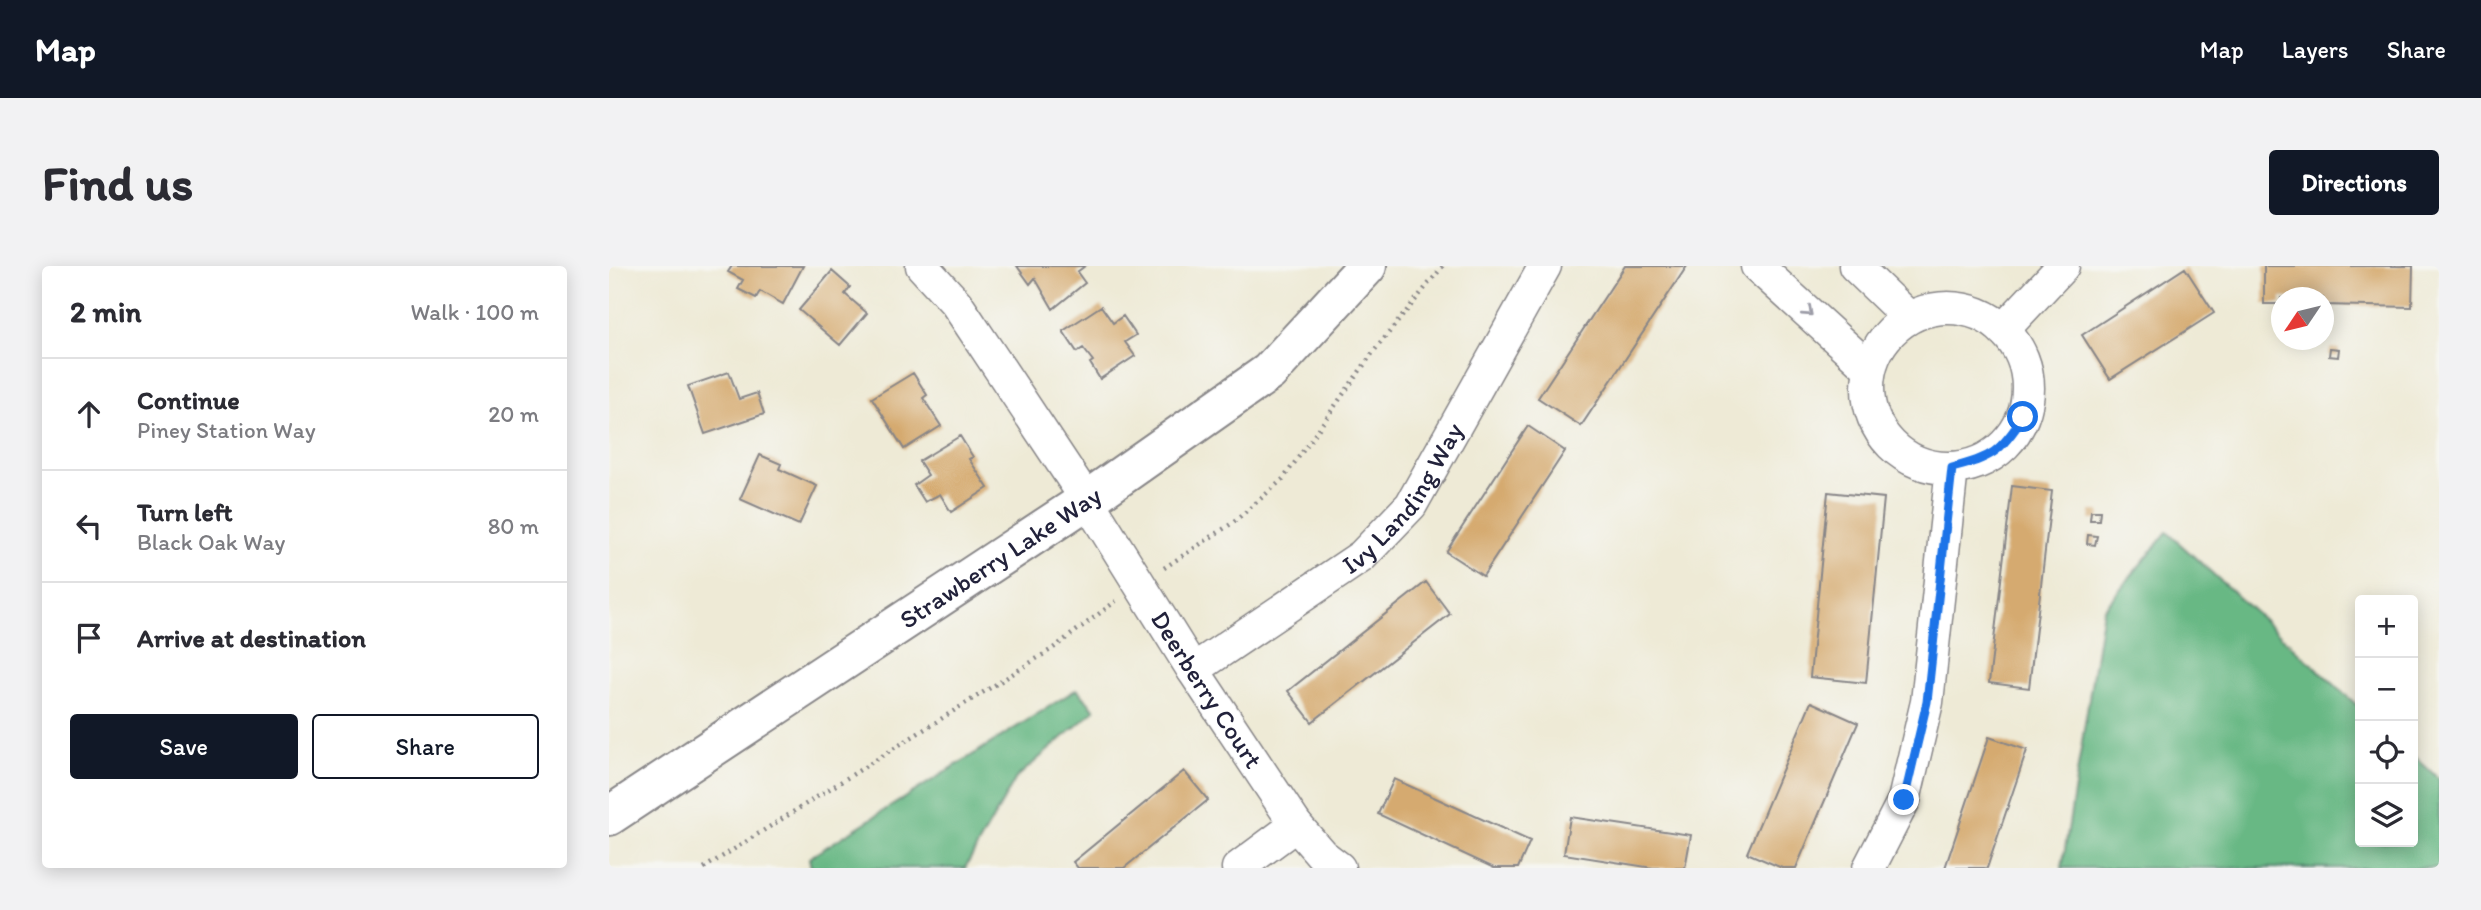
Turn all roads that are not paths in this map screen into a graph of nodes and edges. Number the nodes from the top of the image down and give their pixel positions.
1 (922, 266) edge
2 (1367, 266) edge
3 (1545, 266) edge
4 (1757, 266) edge
5 (1855, 266) edge
6 (2063, 266) edge
7 (1908, 317) junction
8 (2003, 330) junction
9 (1869, 368) junction
10 (1952, 468) junction
11 (1087, 500) junction
12 (1193, 670) junction
13 (609, 816) edge
14 (1296, 825) junction
15 (1238, 868) edge
16 (1339, 868) edge
17 (1869, 868) edge

1 - 11 street, Deerberry Court
2 - 11 street, Strawberry Lake Way
3 - 12 street, Ivy Landing Way
4 -> 9 street
5 - 7 street
6 - 8 street
7 - 8 street
7 - 9 street
8 - 10 street
9 - 10 street
10 - 17 street
11 - 12 street, Deerberry Court
11 - 13 street, Strawberry Lake Way
12 - 14 street, Deerberry Court
14 - 15 street
14 - 16 street, Deerberry Court

